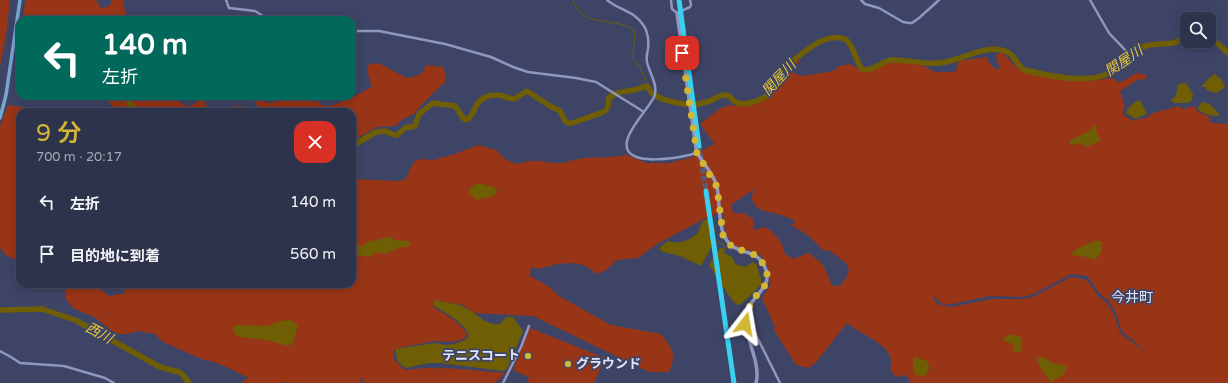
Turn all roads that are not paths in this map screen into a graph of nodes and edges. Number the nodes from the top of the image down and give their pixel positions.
1 (20, 0) edge
2 (226, 0) edge
3 (607, 0) edge
4 (671, 0) edge
5 (679, 0) edge
6 (690, 0) edge
7 (861, 0) edge
8 (939, 0) edge
9 (1090, 0) edge
10 (677, 13) junction
11 (18, 16) edge
12 (263, 16) edge
13 (16, 30) edge
14 (356, 31) edge
15 (1128, 53) dead end
16 (644, 112) junction
17 (0, 118) edge
18 (698, 147) junction
19 (697, 153) junction
20 (706, 191) tunnel mouth
21 (746, 312) junction
22 (744, 319) junction
23 (750, 323) junction
24 (529, 326) dead end
25 (0, 351) edge
26 (114, 383) edge
27 (503, 383) edge
28 (734, 383) edge
29 (756, 383) edge
30 (780, 383) edge

1 - 11 main road
2 - 12 street
3 - 16 street
4 - 10 street
5 - 18 highway
6 - 10 street
7 - 8 street
9 - 15 street
10 - 18 street
13 - 17 main road
14 - 16 street
16 - 19 street
18 - 19 street
19 - 21 street
20 - 28 highway
21 - 22 street
21 - 23 street
22 - 23 street
22 - 29 street
23 - 30 street
24 - 27 street
25 - 26 street

